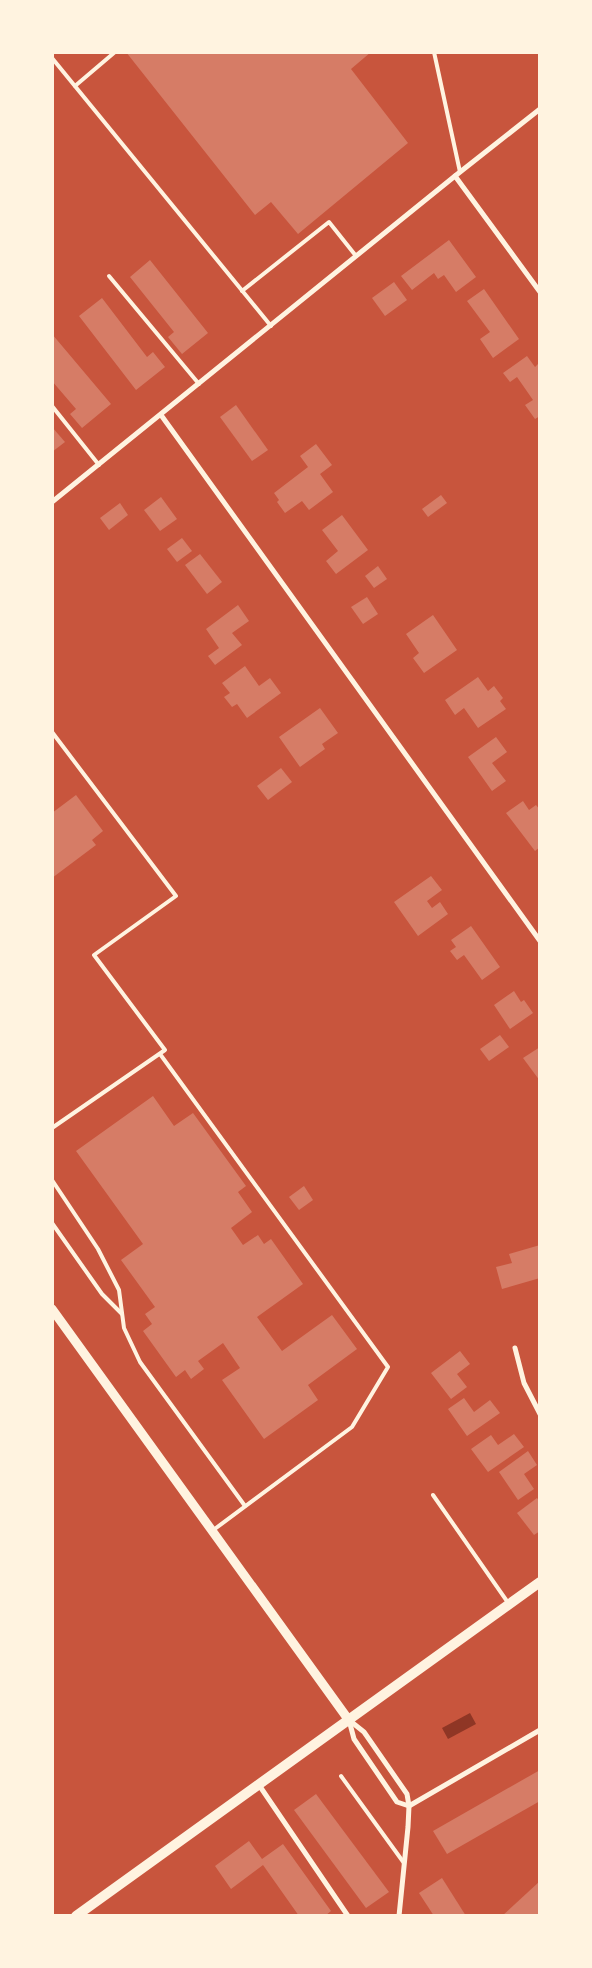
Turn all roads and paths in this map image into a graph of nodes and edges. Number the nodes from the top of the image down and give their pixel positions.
1 (115, 52) edge
2 (434, 52) edge
3 (52, 58) edge
4 (75, 86) junction
5 (540, 110) edge
6 (460, 172) junction
7 (455, 176) junction
8 (356, 256) junction
9 (109, 276) dead end
10 (242, 291) junction
11 (540, 292) edge
12 (271, 326) junction
13 (199, 384) junction
14 (52, 406) edge
15 (161, 415) junction
16 (99, 465) junction
17 (52, 502) edge
18 (52, 732) edge
19 (540, 941) edge
20 (160, 1054) junction
21 (52, 1128) edge
22 (52, 1180) edge
23 (52, 1223) edge
24 (52, 1309) edge
25 (122, 1314) junction
26 (515, 1348) dead end
27 (540, 1414) edge
28 (433, 1495) dead end
29 (245, 1506) junction
30 (212, 1531) junction
31 (540, 1582) edge
32 (509, 1604) junction
33 (348, 1719) junction
34 (540, 1730) edge
35 (341, 1776) dead end
36 (259, 1784) junction
37 (409, 1806) junction
38 (405, 1864) junction
39 (76, 1916) edge
40 (348, 1916) edge
41 (399, 1916) edge

1 - 4 lane
2 - 6 lane
3 - 4 lane
4 - 10 lane
5 - 6 street
6 - 7 street
7 - 8 street
7 - 11 street
8 - 10 lane
8 - 12 street
9 - 13 lane
10 - 12 lane
12 - 13 street
13 - 15 street
14 - 16 lane
15 - 16 street
15 - 19 street
16 - 17 street
18 - 20 lane
20 - 21 lane
20 - 29 lane
22 - 25 lane
23 - 25 lane
24 - 30 street
25 - 29 lane
26 - 27 street
28 - 32 lane
29 - 30 lane
30 - 33 street
31 - 32 main road
32 - 33 main road
33 - 36 main road
33 - 37 street
33 - 37 street
34 - 37 street
35 - 38 lane
36 - 39 main road
36 - 40 street
37 - 38 street
38 - 41 street

